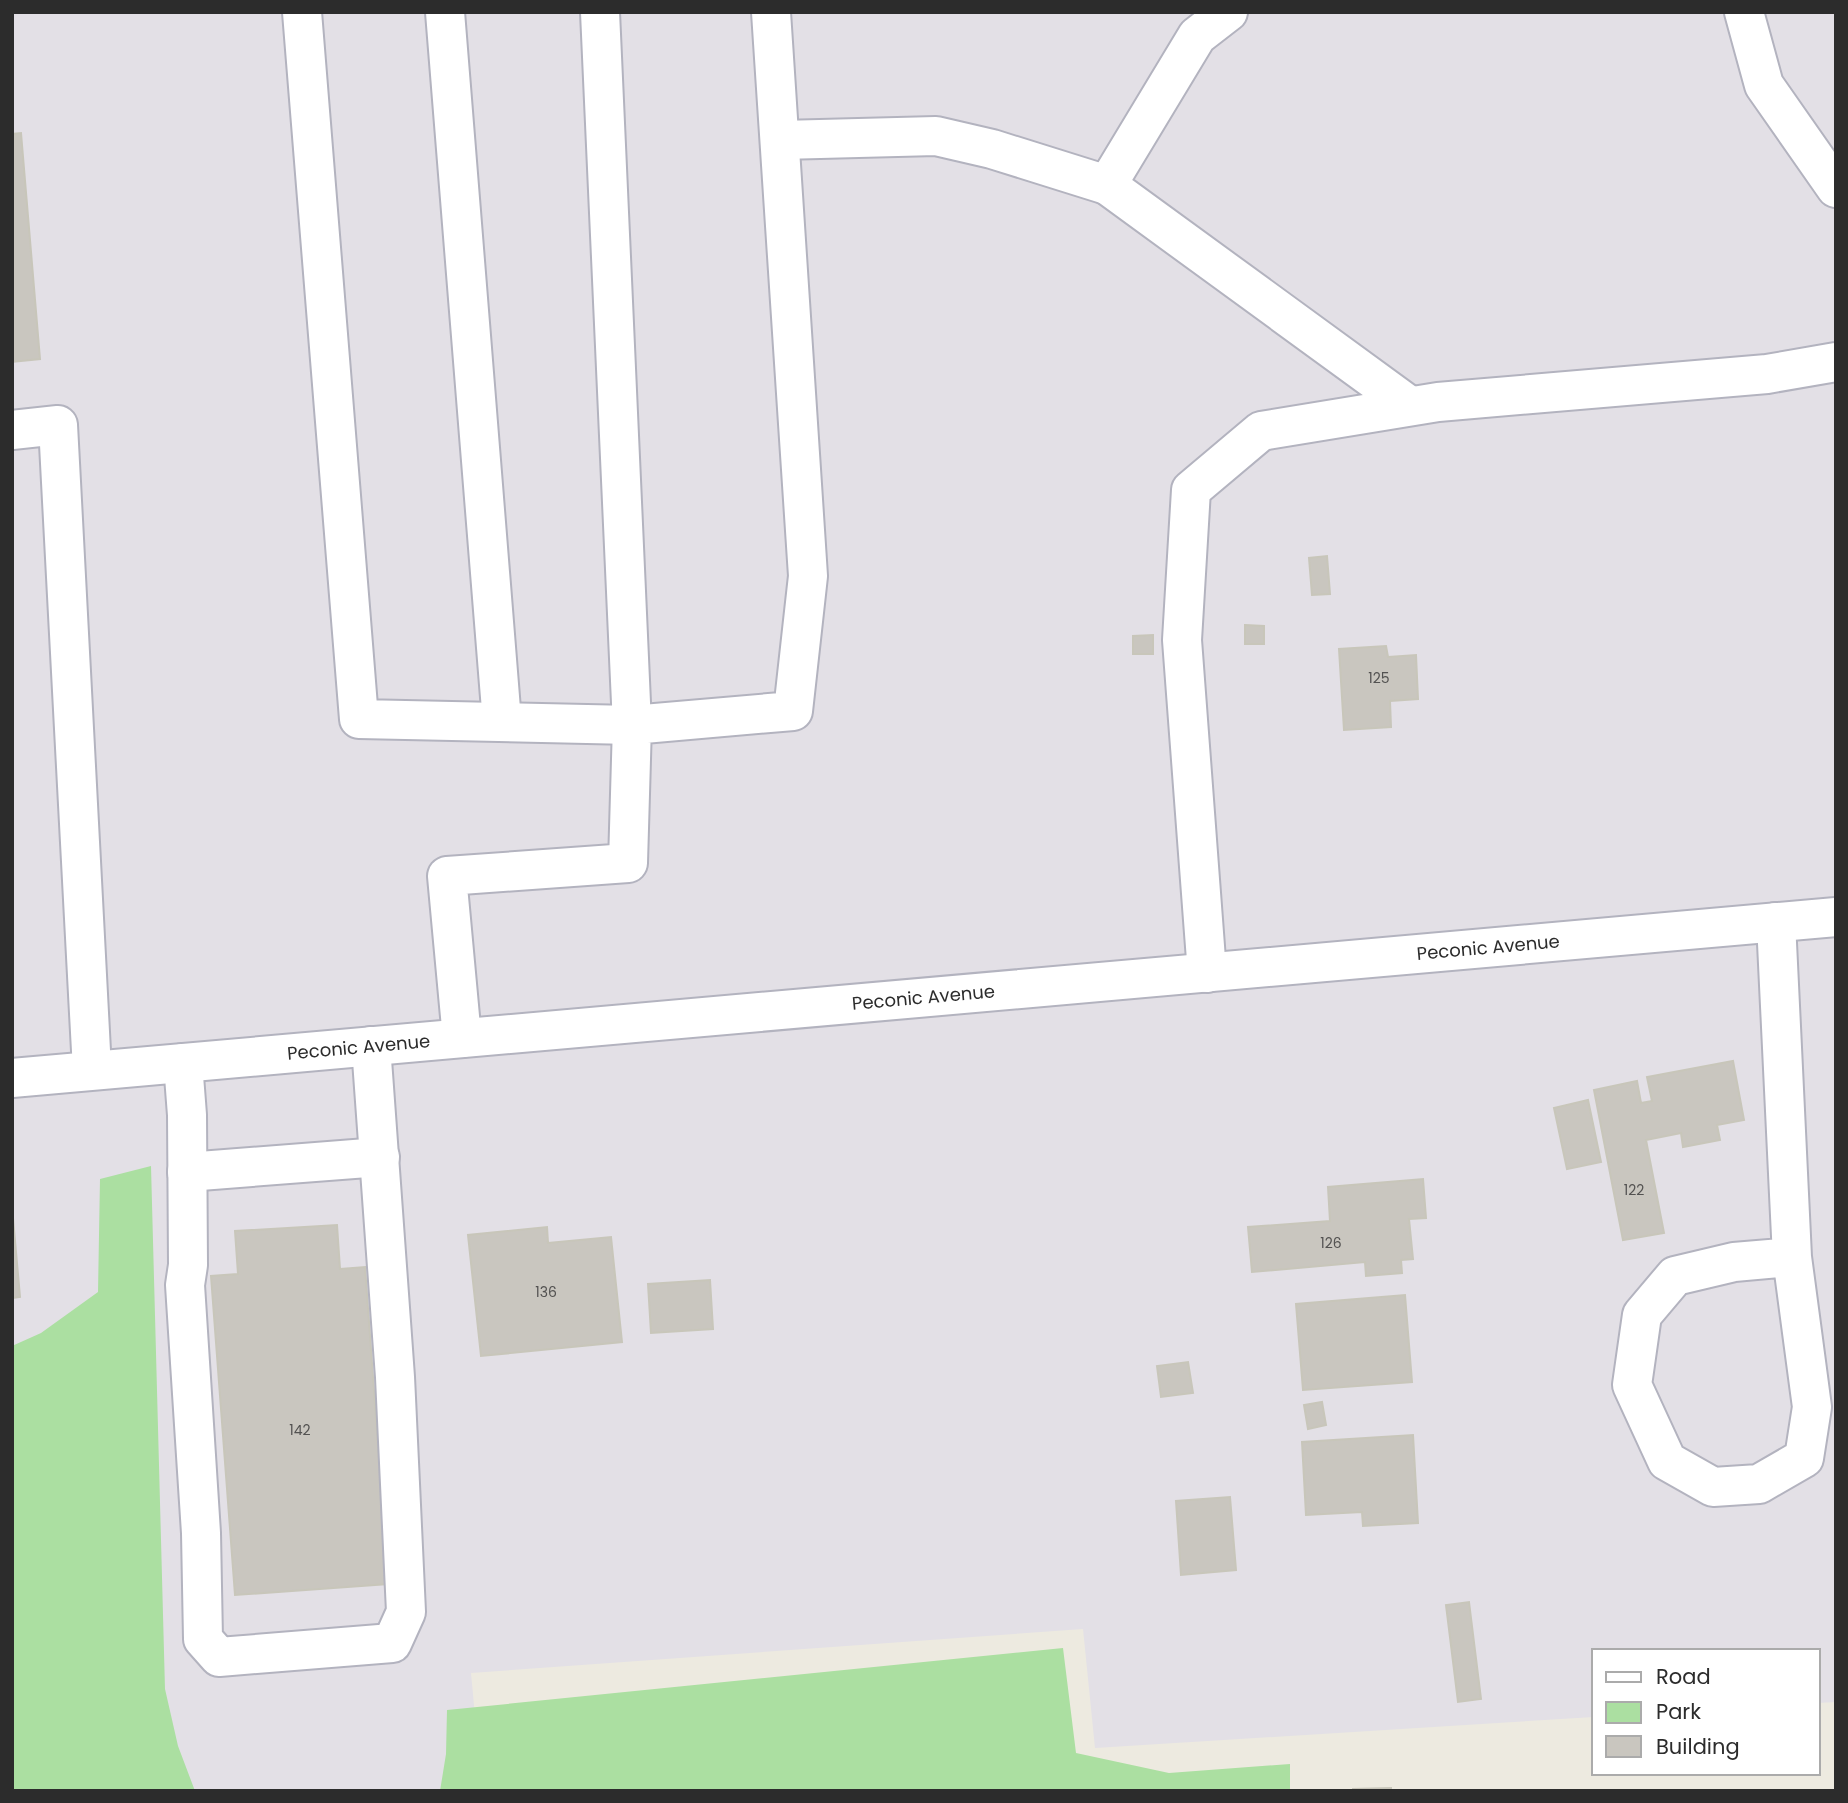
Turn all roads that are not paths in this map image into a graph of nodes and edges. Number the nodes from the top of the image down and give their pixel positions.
1 (302, 12) edge
2 (446, 12) edge
3 (600, 12) edge
4 (771, 12) edge
5 (1228, 12) edge
6 (1744, 12) edge
7 (781, 140) junction
8 (1107, 186) junction
9 (1836, 188) edge
10 (1836, 362) edge
11 (1410, 406) junction
12 (12, 430) edge
13 (502, 722) junction
14 (632, 725) junction
15 (1836, 917) edge
16 (1776, 922) junction
17 (1207, 973) junction
18 (462, 1038) junction
19 (371, 1046) junction
20 (183, 1063) junction
21 (92, 1070) junction
22 (12, 1078) edge
23 (380, 1157) junction
24 (187, 1172) junction
25 (1792, 1257) junction

1 - 13 street
2 - 13 street
3 - 14 street
4 - 7 street
5 - 8 street
6 - 9 street
7 - 8 street
7 - 14 street
8 - 11 street
10 - 11 street
11 - 17 street
12 - 21 street
13 - 14 street
14 - 18 street
15 - 16 street, Peconic Avenue
16 - 17 street, Peconic Avenue
16 - 25 street
17 - 18 street, Peconic Avenue
18 - 19 street, Peconic Avenue
19 - 20 street, Peconic Avenue
19 - 23 street
20 - 21 street, Peconic Avenue
20 - 24 street
21 - 22 street, Peconic Avenue
23 - 24 street
23 - 24 street
25 - 25 street

